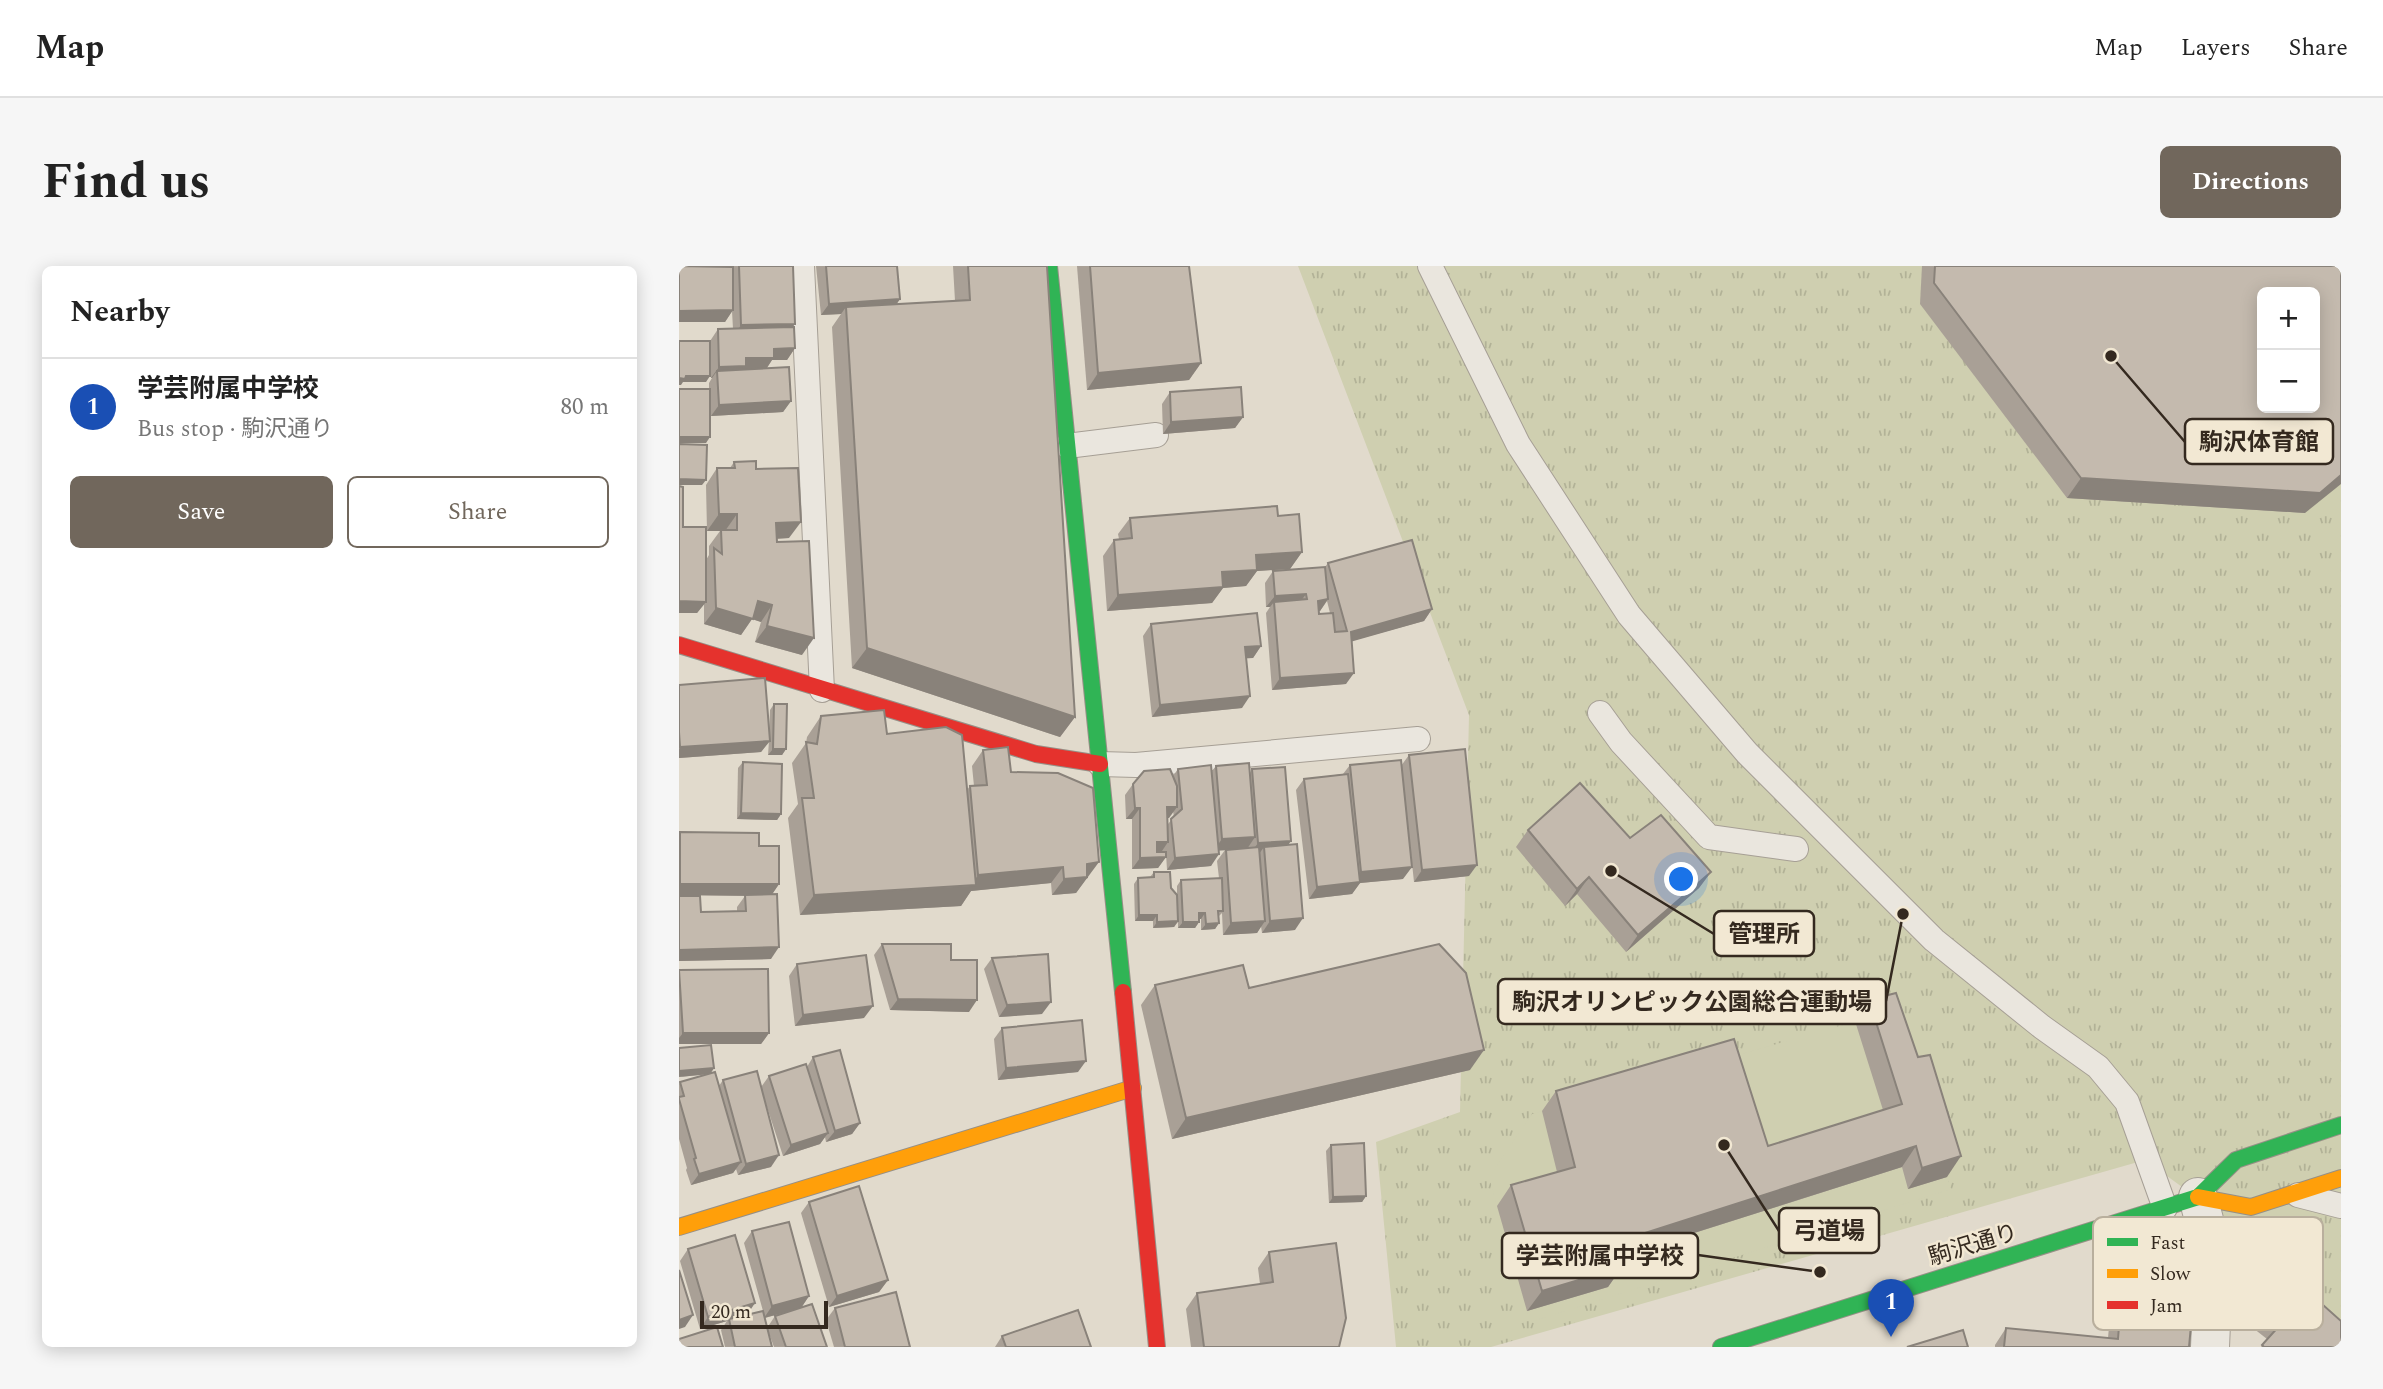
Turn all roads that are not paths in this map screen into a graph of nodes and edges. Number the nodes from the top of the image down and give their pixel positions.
1 (802, 266) edge
2 (1049, 266) edge
3 (1430, 266) edge
4 (1156, 435) dead end
5 (1067, 446) junction
6 (679, 645) edge
7 (823, 690) junction
8 (1600, 713) dead end
9 (1419, 739) dead end
10 (1100, 764) junction
11 (1796, 849) dead end
12 (1133, 1088) junction
13 (2341, 1125) edge
14 (2341, 1178) edge
15 (2293, 1194) junction
16 (2181, 1202) junction
17 (2341, 1206) edge
18 (2133, 1217) edge
19 (2192, 1217) edge
20 (679, 1227) edge
21 (2093, 1230) edge
22 (1157, 1347) edge
23 (1721, 1347) edge

1 - 7 lane
2 - 5 street
3 - 16 lane
4 - 5 lane
5 - 10 street
6 - 7 street
7 - 10 street
8 - 11 lane
9 - 10 lane
10 - 12 street
12 - 20 street
12 - 22 street
13 - 16 street, 駒沢通り
14 - 15 street, 駒沢通り
15 - 16 street, 駒沢通り
15 - 17 lane
16 - 18 street, 駒沢通り
16 - 19 street
21 - 23 street, 駒沢通り

